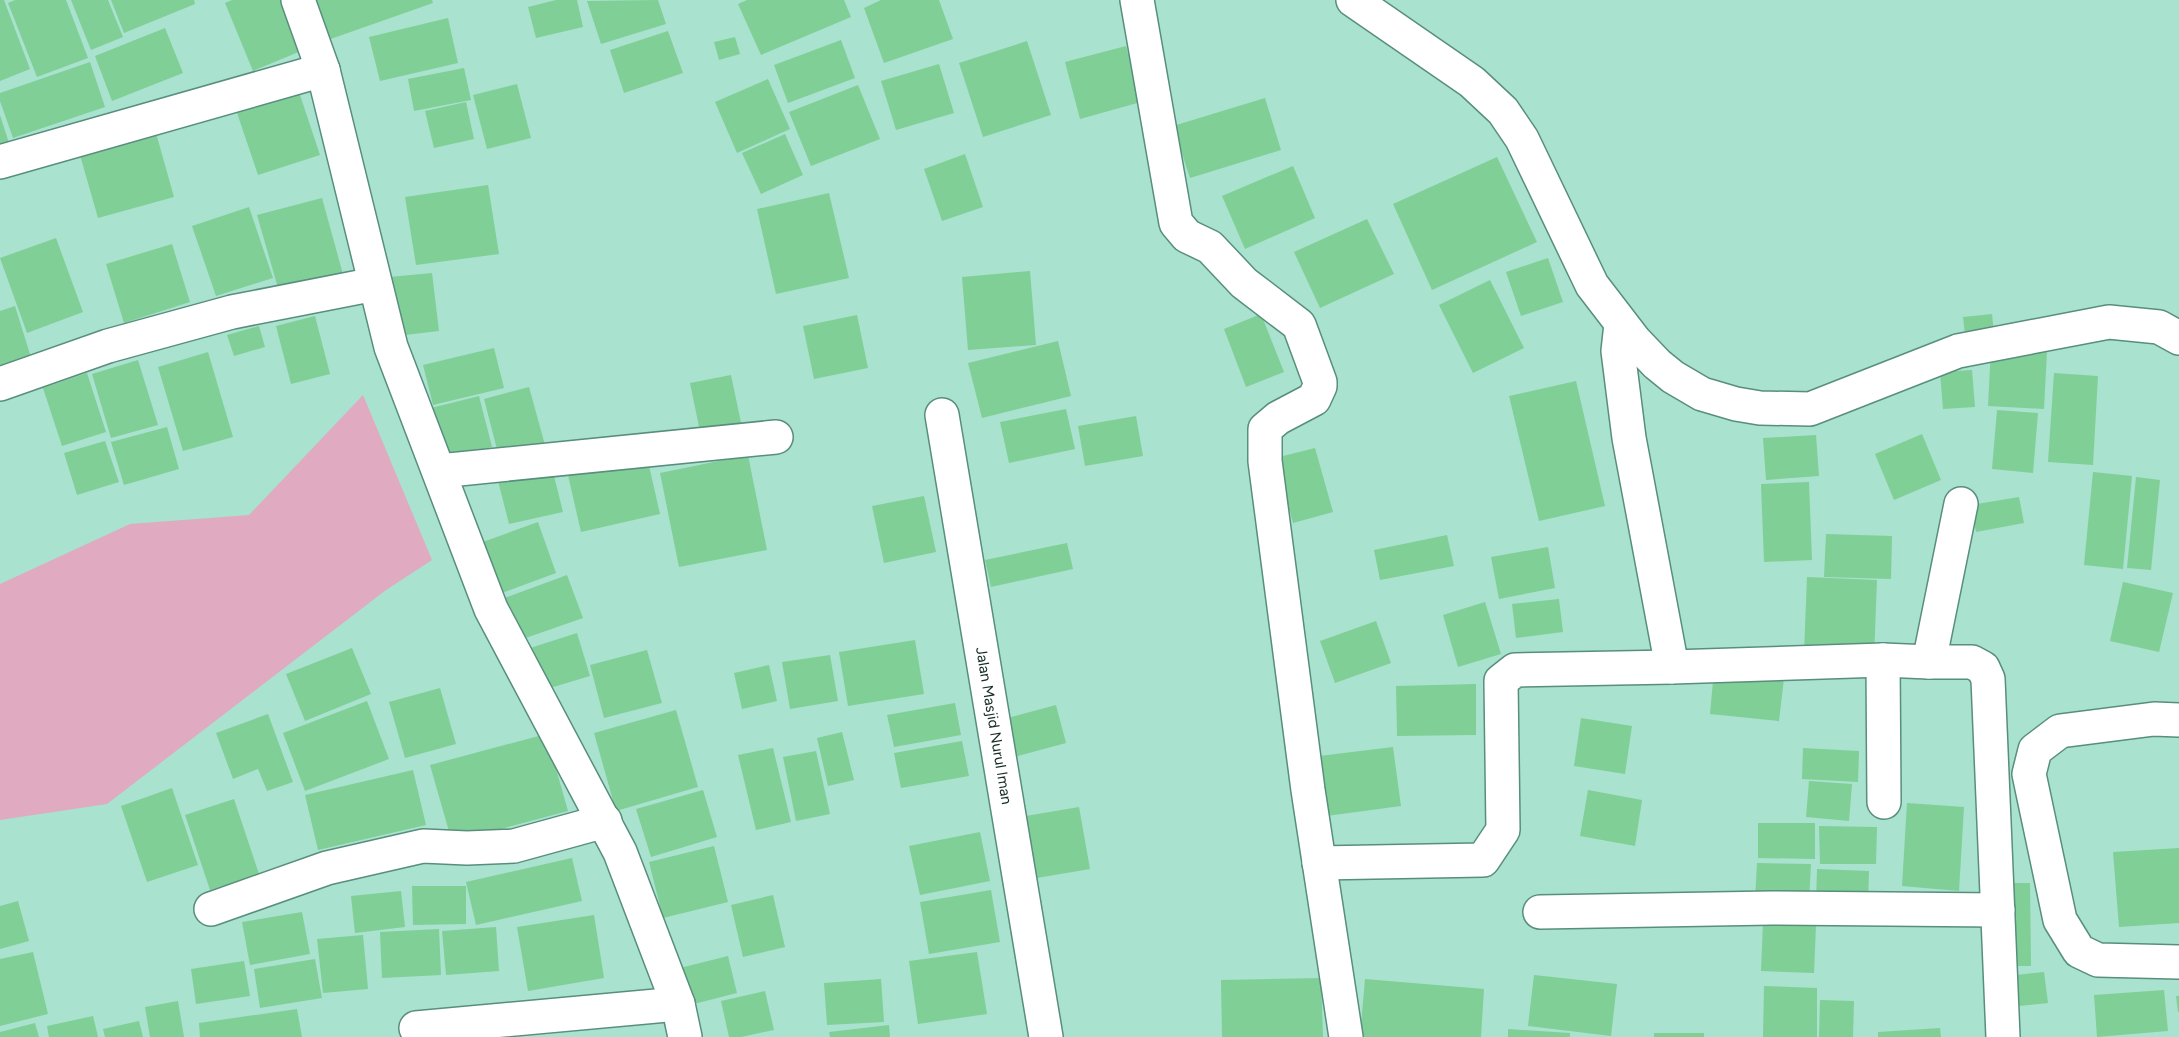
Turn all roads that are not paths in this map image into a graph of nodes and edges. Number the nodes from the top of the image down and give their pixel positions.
1 (298, 0) edge
2 (1137, 0) edge
3 (1353, 0) edge
4 (323, 70) junction
5 (0, 162) edge
6 (375, 284) junction
7 (1621, 324) junction
8 (2179, 338) edge
9 (0, 384) edge
10 (942, 415) dead end
11 (776, 437) dead end
12 (439, 471) junction
13 (1961, 504) dead end
14 (1882, 660) junction
15 (1929, 662) junction
16 (1672, 667) junction
17 (2179, 720) edge
18 (1884, 802) dead end
19 (605, 821) junction
20 (1319, 863) junction
21 (211, 909) dead end
22 (1998, 910) junction
23 (1540, 912) dead end
24 (2179, 962) edge
25 (678, 1004) junction
26 (416, 1028) dead end
27 (685, 1037) edge
28 (1046, 1037) edge
29 (1346, 1037) edge
30 (2003, 1037) edge

1 - 4 street
2 - 20 street
3 - 7 street
4 - 5 street
4 - 6 street
6 - 9 street
6 - 12 street
7 - 8 street
7 - 16 street
10 - 28 street, Jalan Masjid Nurul Iman
11 - 12 street
12 - 19 street
13 - 15 street
14 - 15 street
14 - 16 street
14 - 18 street
15 - 22 street
16 - 20 street
17 - 24 street
19 - 21 street
19 - 25 street
20 - 29 street
22 - 23 street
22 - 30 street
25 - 26 street
25 - 27 street

